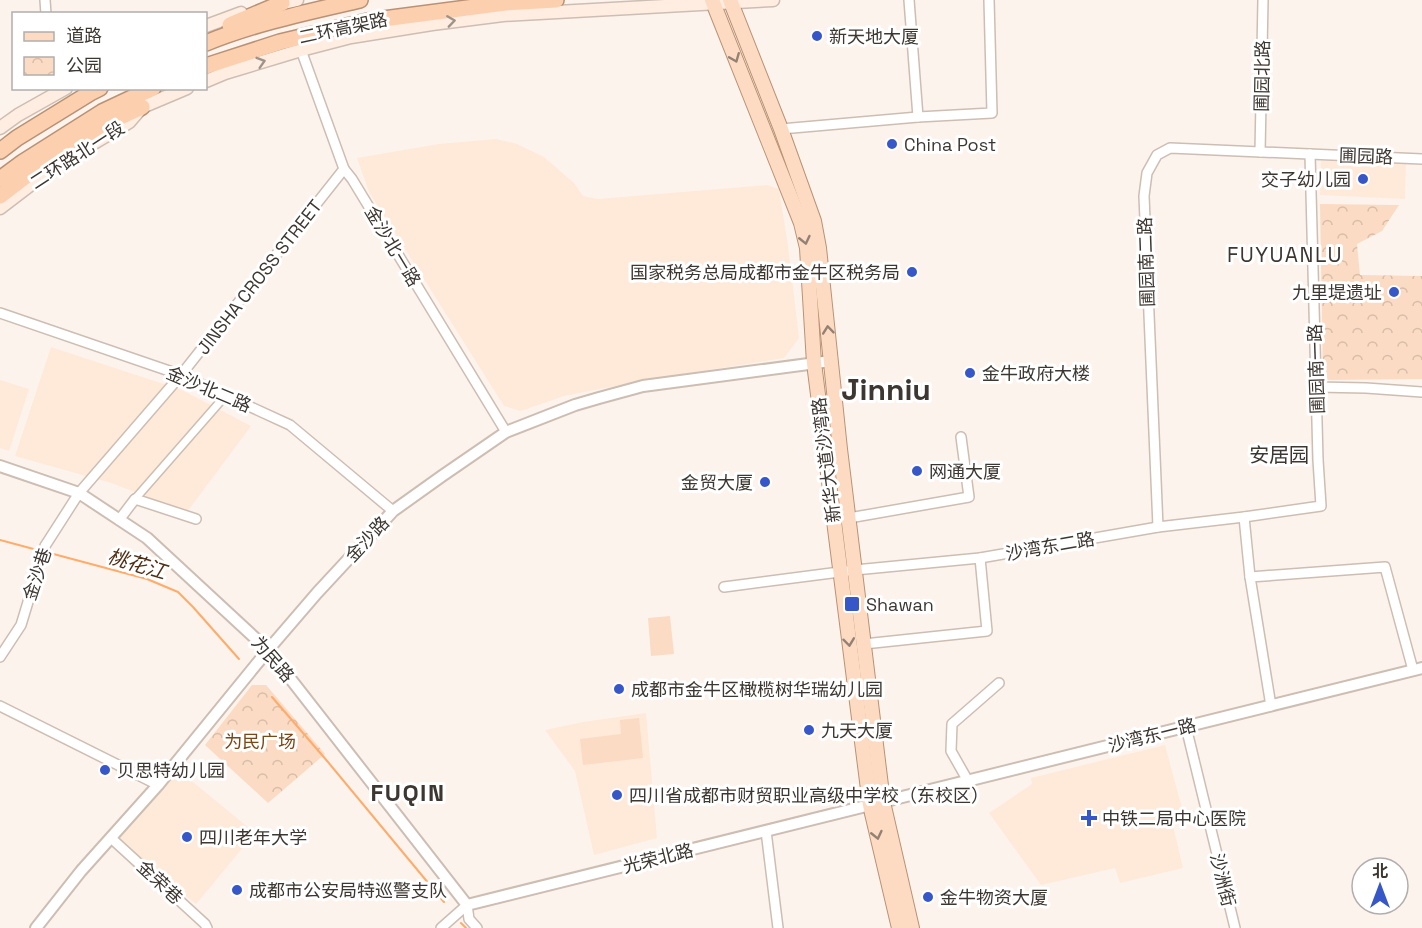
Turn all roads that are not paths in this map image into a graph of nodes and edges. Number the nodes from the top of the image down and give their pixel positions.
1 (360, 0) edge
2 (556, 0) edge
3 (773, 0) edge
4 (909, 0) edge
5 (989, 0) edge
6 (1263, 0) edge
7 (730, 1) edge
8 (290, 2) edge
9 (713, 2) edge
10 (207, 27) edge
11 (207, 33) edge
12 (207, 43) edge
13 (301, 50) junction
14 (207, 66) edge
15 (207, 81) edge
16 (62, 90) edge
17 (79, 90) edge
18 (96, 90) edge
19 (149, 90) edge
20 (182, 90) edge
21 (142, 107) junction
22 (918, 117) junction
23 (0, 128) edge
24 (781, 129) junction
25 (0, 140) edge
26 (0, 151) edge
27 (1260, 152) junction
28 (1310, 154) junction
29 (1422, 159) edge
30 (344, 169) junction
31 (0, 179) edge
32 (0, 196) edge
33 (0, 208) edge
34 (0, 313) edge
35 (831, 361) junction
36 (814, 363) junction
37 (181, 375) junction
38 (1317, 387) junction
39 (1422, 392) edge
40 (226, 395) junction
41 (506, 432) junction
42 (961, 437) dead end
43 (0, 466) edge
44 (80, 493) junction
45 (135, 499) junction
46 (393, 511) junction
47 (1244, 517) junction
48 (849, 518) junction
49 (196, 519) dead end
50 (119, 520) junction
51 (1158, 527) junction
52 (980, 558) junction
53 (855, 570) junction
54 (840, 573) junction
55 (1250, 577) junction
56 (724, 587) dead end
57 (864, 644) junction
58 (268, 650) junction
59 (0, 657) edge
60 (1418, 669) edge
61 (999, 683) dead end
62 (0, 706) edge
63 (1270, 706) junction
64 (1186, 727) junction
65 (968, 781) junction
66 (158, 785) junction
67 (877, 803) junction
68 (766, 831) junction
69 (111, 838) junction
70 (467, 905) junction
71 (36, 928) edge
72 (207, 928) edge
73 (441, 928) edge
74 (477, 928) edge
75 (778, 928) edge
76 (899, 928) edge
77 (912, 928) edge
78 (1235, 928) edge

1 - 12 highway, 二环高架路
2 - 14 highway, 二环高架路
3 - 7 main road
4 - 22 street
5 - 22 street
6 - 27 street, 圃园北路
7 - 9 main road
7 - 24 main road, 新华大道沙湾路
8 - 10 main road
8 - 11 highway
13 -> 9 main road
9 -> 36 main road, 新华大道沙湾路
15 -> 13 main road
13 - 30 street, 金沙北一路
16 - 23 main road
17 - 25 highway
18 - 26 highway
19 - 31 highway
20 - 21 main road, 二环路北一段
21 - 32 highway
21 - 33 main road, 二环路北一段
22 - 24 street
35 -> 24 main road, 新华大道沙湾路
27 - 28 street, 圃园南二路
27 - 51 street, 圃园南二路
28 - 29 street, 圃园路
28 - 38 street, 圃园南一路
30 - 37 street, JINSHA CROSS STREET
30 - 41 street, 金沙北一路
34 - 37 street, 金沙北二路
35 - 36 street, 金沙路
35 - 48 main road, 新华大道沙湾路
36 - 41 street, 金沙路
36 - 54 main road, 新华大道沙湾路
37 - 40 street, 金沙北二路
37 - 44 street, JINSHA CROSS STREET
38 - 39 street
38 - 47 street, 圃园南一路
40 - 45 street
40 - 46 street, 金沙北二路
41 - 46 street, 金沙路
42 - 48 street
43 - 44 street, 为民路
44 - 50 street, 为民路
44 - 59 street, 金沙巷
45 - 49 street
45 - 50 street
46 - 58 street, 金沙路
47 - 51 street, 沙湾东二路
47 - 55 street
48 - 53 main road, 新华大道沙湾路
50 - 58 street, 为民路
51 - 52 street, 沙湾东二路
52 - 53 street, 沙湾东二路
52 - 57 street
53 - 54 street, 沙湾东二路
53 - 57 main road, 新华大道沙湾路
54 - 56 street, 沙湾东二路
54 -> 67 main road, 新华大道沙湾路
55 - 60 street
55 - 63 street
57 - 67 main road, 新华大道沙湾路
58 - 66 street, 金沙路
58 - 70 street, 为民路
60 - 63 street, 沙湾东一路
61 - 65 street
62 - 66 street
63 - 64 street, 沙湾东一路
64 - 65 street, 沙湾东一路
64 - 78 street, 沙洲街
65 - 67 street, 沙湾东一路
66 - 69 street, 金沙路
67 - 68 street, 光荣北路
67 -> 76 main road, 新华大道沙湾路
67 - 77 main road, 新华大道沙湾路
68 - 70 street, 光荣北路
68 - 75 street
69 - 71 street, 金沙路
69 - 72 street, 金荣巷
70 - 73 street, 光荣北路
70 - 74 street, 为民路

